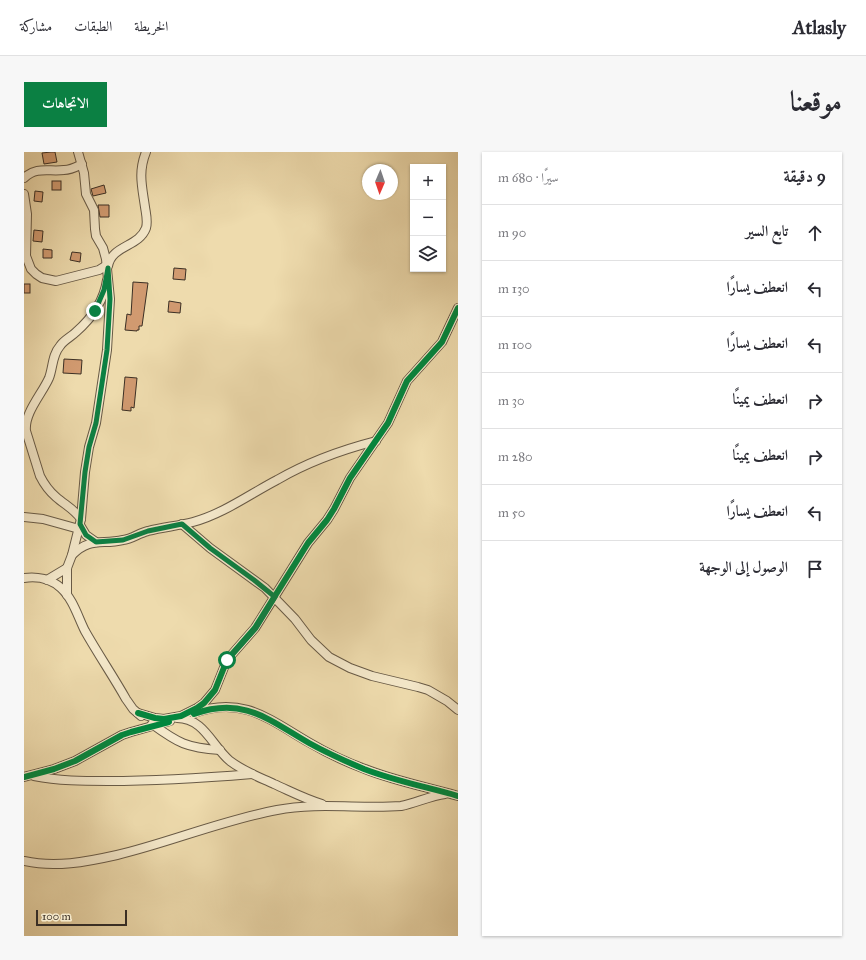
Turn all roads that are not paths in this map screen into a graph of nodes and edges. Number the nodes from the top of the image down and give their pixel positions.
1 (78, 152) edge
2 (146, 152) edge
3 (82, 164) junction
4 (24, 178) edge
5 (24, 194) edge
6 (25, 257) edge
7 (107, 266) junction
8 (458, 308) edge
9 (376, 441) junction
10 (24, 517) edge
11 (80, 524) junction
12 (182, 524) junction
13 (96, 542) junction
14 (72, 556) junction
15 (67, 568) junction
16 (24, 578) edge
17 (47, 580) junction
18 (67, 595) junction
19 (275, 597) junction
20 (458, 710) edge
21 (138, 713) junction
22 (177, 718) junction
23 (154, 725) junction
24 (220, 750) junction
25 (252, 774) junction
26 (26, 775) edge
27 (455, 795) edge
28 (334, 807) junction
29 (24, 861) edge

1 - 3 street
2 - 7 street
3 - 4 street
3 - 7 street
5 - 6 street
6 - 7 street
7 - 11 street
7 - 11 street
8 - 9 street
9 - 12 street
9 - 19 street
10 - 11 street
11 - 13 street
11 - 14 street
12 - 13 street
12 - 19 street
13 - 14 street
14 - 15 street
15 - 17 street
15 - 18 street
16 - 17 street
17 - 18 street
18 - 21 street
19 - 20 street
19 - 22 street
21 - 22 street
21 - 23 street
22 - 23 street
22 - 24 street
22 - 27 street
23 - 24 street
23 - 26 street
24 - 25 street
25 - 26 street
25 - 28 street
27 - 28 street
28 - 29 street

